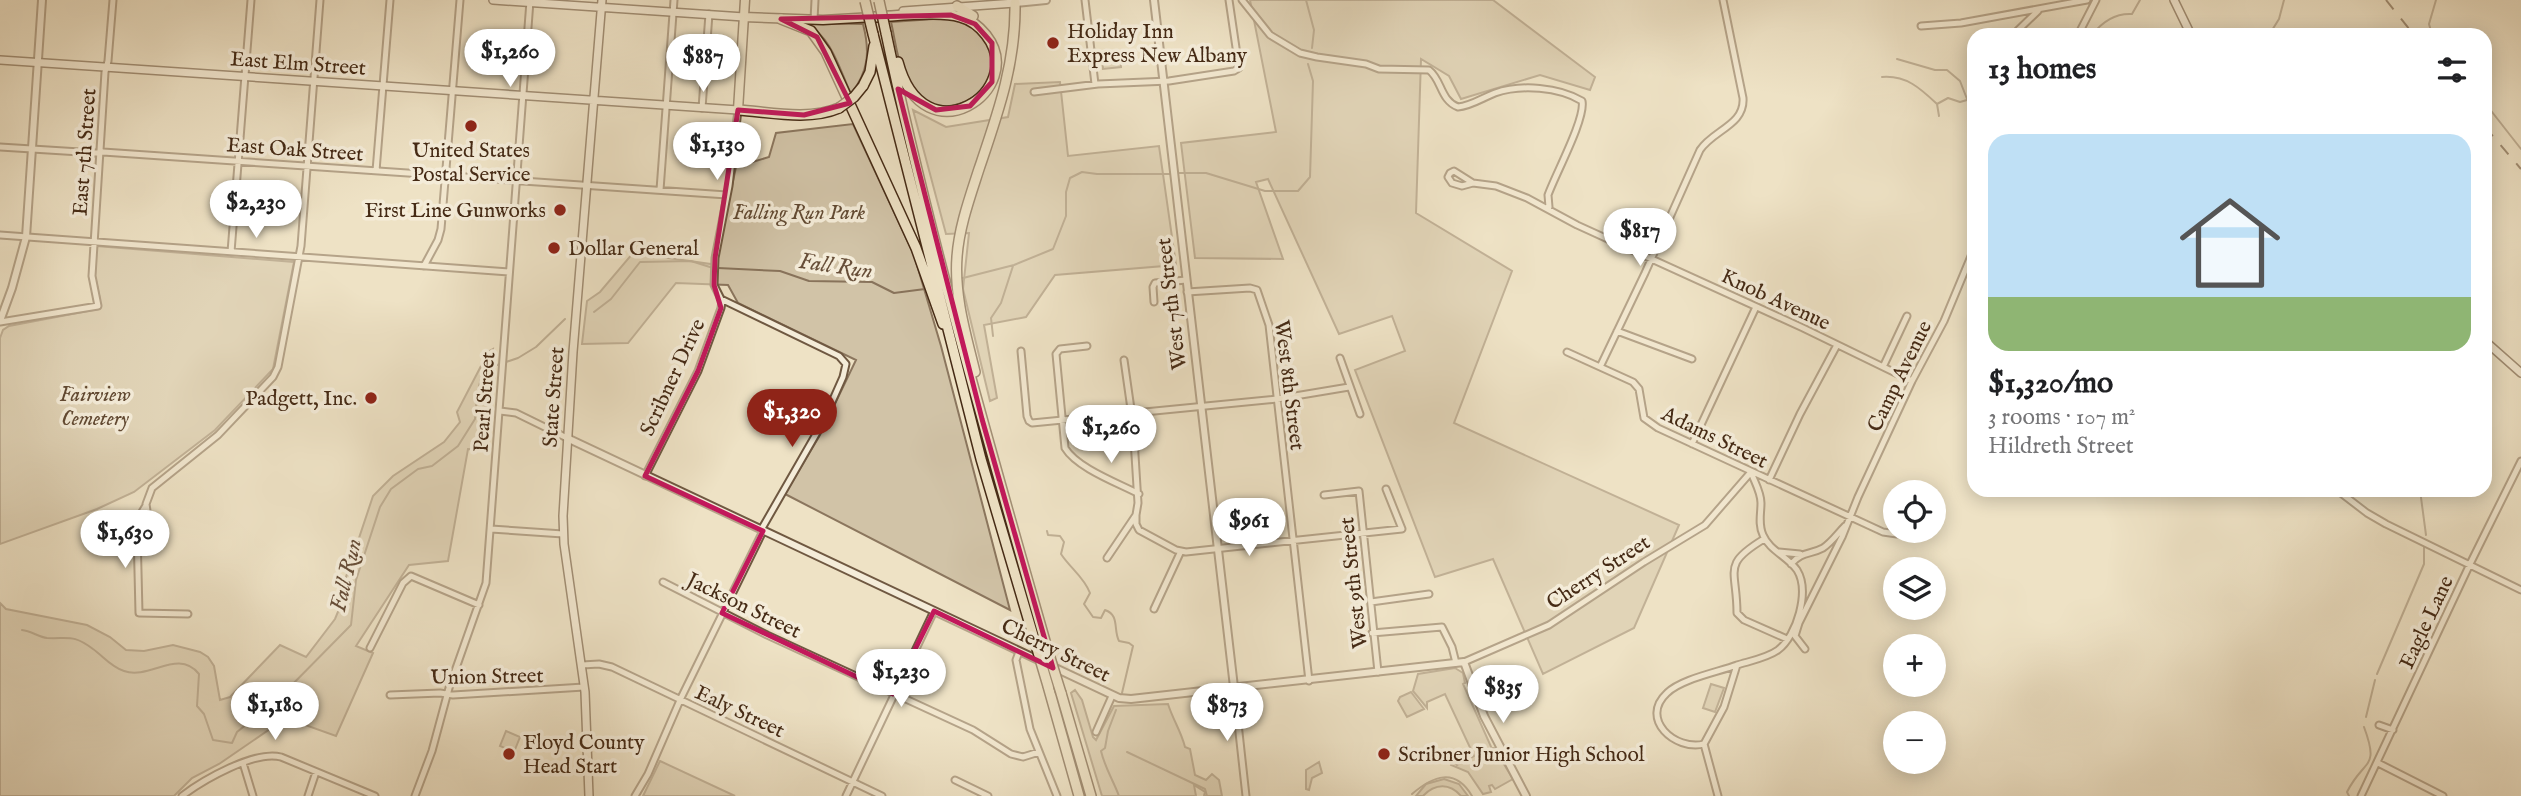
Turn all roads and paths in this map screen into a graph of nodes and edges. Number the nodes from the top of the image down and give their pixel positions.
1 (42, 0) edge
2 (113, 0) edge
3 (251, 0) edge
4 (320, 0) edge
5 (390, 0) edge
6 (460, 0) edge
7 (493, 0) edge
8 (674, 0) edge
9 (746, 0) edge
10 (815, 0) edge
11 (1046, 0) edge
12 (1085, 0) edge
13 (1154, 0) edge
14 (1230, 0) edge
15 (1242, 0) edge
16 (1723, 0) edge
17 (2087, 0) edge
18 (2096, 0) edge
19 (2174, 0) edge
20 (530, 1) edge
21 (873, 1) edge
22 (1015, 1) edge
23 (953, 3) edge
24 (601, 4) edge
25 (2038, 11) junction
26 (673, 12) junction
27 (709, 14) junction
28 (875, 16) junction
29 (744, 17) junction
30 (781, 19) junction
31 (814, 20) junction
32 (1921, 26) dead end
33 (2020, 28) edge
34 (2082, 28) edge
35 (2188, 28) edge
36 (879, 35) junction
37 (992, 43) junction
38 (0, 60) edge
39 (38, 62) junction
40 (107, 64) junction
41 (244, 77) junction
42 (313, 81) junction
43 (1163, 81) junction
44 (1095, 84) junction
45 (383, 86) junction
46 (453, 91) junction
47 (1034, 92) dead end
48 (523, 96) junction
49 (594, 101) junction
50 (667, 106) junction
51 (702, 108) junction
52 (738, 110) junction
53 (0, 147) edge
54 (33, 149) junction
55 (99, 151) junction
56 (238, 161) junction
57 (307, 166) junction
58 (376, 171) junction
59 (446, 176) junction
60 (516, 181) junction
61 (1473, 183) dead end
62 (588, 185) junction
63 (660, 190) junction
64 (727, 195) junction
65 (1549, 208) junction
66 (0, 235) edge
67 (26, 237) junction
68 (93, 242) junction
69 (231, 252) junction
70 (300, 257) junction
71 (1651, 259) junction
72 (424, 266) junction
73 (1967, 266) edge
74 (509, 272) junction
75 (1185, 280) junction
76 (1187, 292) junction
77 (721, 299) junction
78 (1154, 302) dead end
79 (1756, 307) junction
80 (1907, 316) dead end
81 (0, 322) edge
82 (1617, 331) junction
83 (1837, 345) junction
84 (1087, 346) dead end
85 (2492, 347) edge
86 (1021, 351) dead end
87 (1567, 352) dead end
88 (1340, 358) dead end
89 (1692, 359) dead end
90 (1124, 360) dead end
91 (1600, 367) junction
92 (1883, 367) junction
93 (960, 369) junction
94 (2521, 373) edge
95 (1912, 381) junction
96 (1349, 387) junction
97 (1277, 399) junction
98 (1200, 406) junction
99 (500, 411) junction
100 (1132, 415) junction
101 (1360, 415) dead end
102 (982, 419) junction
103 (1061, 421) junction
104 (568, 438) junction
105 (1692, 444) junction
106 (2521, 461) edge
107 (1751, 472) junction
108 (2518, 474) edge
109 (645, 476) junction
110 (1769, 480) junction
111 (1386, 489) dead end
112 (1139, 494) junction
113 (1324, 495) dead end
114 (2346, 497) edge
115 (146, 504) junction
116 (1136, 515) junction
117 (1849, 516) junction
118 (1847, 524) junction
119 (491, 529) junction
120 (150, 531) dead end
121 (762, 531) junction
122 (1883, 532) edge
123 (1364, 533) junction
124 (563, 534) junction
125 (1764, 539) junction
126 (1293, 540) junction
127 (1773, 548) junction
128 (1218, 550) junction
129 (1181, 551) junction
130 (1801, 554) junction
131 (1108, 558) dead end
132 (1791, 564) junction
133 (2470, 564) junction
134 (663, 582) dead end
135 (2521, 590) edge
136 (1429, 594) dead end
137 (1371, 602) junction
138 (479, 605) junction
139 (1154, 609) dead end
140 (934, 611) junction
141 (722, 613) junction
142 (188, 614) dead end
143 (1372, 633) junction
144 (1787, 639) junction
145 (370, 648) dead end
146 (1805, 649) dead end
147 (1019, 652) junction
148 (1460, 663) junction
149 (582, 665) junction
150 (1737, 665) junction
151 (1378, 672) junction
152 (1309, 681) junction
153 (584, 687) junction
154 (1234, 687) junction
155 (893, 694) junction
156 (390, 695) dead end
157 (448, 695) junction
158 (1112, 696) junction
159 (680, 700) junction
160 (2379, 725) dead end
161 (2393, 730) junction
162 (1096, 732) dead end
163 (1704, 744) junction
164 (1039, 752) junction
165 (243, 763) junction
166 (2378, 763) junction
167 (316, 772) junction
168 (956, 780) dead end
169 (853, 782) junction
170 (182, 796) edge
171 (253, 796) edge
172 (308, 796) edge
173 (375, 796) edge
174 (415, 796) edge
175 (589, 796) edge
176 (635, 796) edge
177 (846, 796) edge
178 (883, 796) edge
179 (988, 796) edge
180 (1057, 796) edge
181 (1079, 796) edge
182 (1091, 796) edge
183 (1246, 796) edge
184 (1526, 796) edge
185 (1718, 796) edge
186 (2361, 796) edge
187 (2443, 796) edge

1 - 39 street
2 - 40 street, East 7th Street
3 - 41 street
4 - 42 street
5 - 45 street
6 - 46 street
7 - 20 main road
8 - 26 street
9 - 29 main road, Scribner Drive
10 - 31 street
11 - 22 street
12 - 44 street
13 - 43 street, West 7th Street
14 - 43 street
15 - 65 street
16 - 71 street
17 - 25 street
18 - 34 street
19 - 35 main road
20 - 24 main road
20 - 48 street, Pearl Street
21 - 36 highway, bridge
22 - 23 main road
22 - 102 highway
23 - 28 main road
23 - 37 highway
24 - 26 main road
24 - 49 main road, State Street
25 - 32 street
25 - 33 street
26 - 27 main road
26 - 50 street
27 - 29 main road
27 - 51 street
28 - 31 main road
28 - 37 highway
29 - 30 main road
29 - 52 main road, Scribner Drive
30 - 31 main road
30 - 93 highway
36 - 37 highway
36 - 52 highway, bridge
36 - 93 highway
36 - 102 highway
38 - 39 main road, East Elm Street
39 - 40 main road, East Elm Street
39 - 54 street
40 - 41 main road, East Elm Street
40 - 55 street, East 7th Street
41 - 42 main road, East Elm Street
41 - 56 street
42 - 45 main road, East Elm Street
42 - 57 street
43 - 44 street
43 - 75 street, West 7th Street
44 - 47 street
45 - 46 main road, East Elm Street
45 - 58 street
46 - 48 main road, East Elm Street
46 - 59 street
48 - 49 main road, East Elm Street
48 - 60 street, Pearl Street
49 - 50 main road, East Elm Street
49 - 62 main road, State Street
50 - 51 main road, East Elm Street
50 - 63 street
51 - 52 main road, East Elm Street
52 - 64 street, Scribner Drive
53 - 54 street, East Oak Street
54 - 55 street, East Oak Street
54 - 67 street
55 - 56 street, East Oak Street
55 - 68 street, East 7th Street
56 - 57 street, East Oak Street
56 - 69 street
57 - 58 street, East Oak Street
57 - 70 street
58 - 59 street, East Oak Street
59 - 60 street, East Oak Street
59 - 72 street
60 - 62 street, East Oak Street
60 - 74 street, Pearl Street
61 - 65 street, Knob Avenue
62 - 63 street, East Oak Street
62 - 104 main road, State Street
63 - 64 street, East Oak Street
64 - 77 street, Scribner Drive
65 - 71 street, Knob Avenue
66 - 67 street
67 - 68 street
67 - 81 street
68 - 69 street
68 - 81 street, East 7th Street
69 - 70 street
70 - 72 street
70 - 115 street
71 - 79 street, Knob Avenue
71 - 82 street
72 - 74 street
73 - 95 street, Camp Avenue
74 - 99 street, Pearl Street
75 - 76 street, West 7th Street
75 - 78 street
76 - 97 street, West 8th Street
76 - 98 street, West 7th Street
77 - 109 street, Scribner Drive
77 - 121 street
79 - 83 street, Knob Avenue
79 - 105 street
80 - 92 street
82 - 89 street
82 - 91 street
83 - 92 street, Knob Avenue
83 - 110 street
84 - 103 street
85 - 94 main road
86 - 103 street
87 - 91 street, Adams Street
88 - 96 street
90 - 100 street
91 - 105 street, Adams Street
92 - 95 street, Knob Avenue
93 - 181 highway, bridge
95 - 117 street, Camp Avenue
96 - 97 street
96 - 101 street
97 - 98 street
97 - 126 street, West 8th Street
98 - 100 street
98 - 128 street, West 7th Street
99 - 104 street, Cherry Street
99 - 119 street, Pearl Street
100 - 103 street
100 - 112 street
102 - 182 highway, bridge
103 - 112 street
104 - 109 street, Cherry Street
104 - 124 main road, State Street
105 - 107 street, Adams Street
106 - 108 street, Eagle Lane
107 - 110 street, Adams Street
107 - 125 street
107 - 148 street, Cherry Street
108 - 133 street, Eagle Lane
109 - 121 street, Cherry Street
110 - 117 street, Adams Street
111 - 123 street
112 - 116 street
113 - 123 street, West 9th Street
114 - 133 street
115 - 120 street
115 - 142 street
116 - 129 street
116 - 131 street
117 - 118 street, Camp Avenue
117 - 122 street, Adams Street
118 - 130 street
118 - 146 street, Camp Avenue
119 - 124 street
119 - 138 street, Pearl Street
121 - 140 street, Cherry Street
121 - 141 street
123 - 126 street
123 - 137 street, West 9th Street
124 - 149 main road, State Street
125 - 127 street
125 - 144 street
126 - 128 street
126 - 152 street, West 8th Street
127 - 130 street
127 - 132 street
128 - 129 street
128 - 154 street, West 7th Street
129 - 139 street
130 - 132 street
132 - 144 street
133 - 135 street
133 - 161 street, Eagle Lane
134 - 141 street, Jackson Street
136 - 137 street
137 - 143 street, West 9th Street
138 - 145 street
138 - 157 street, Pearl Street
140 - 147 street, Cherry Street
140 - 155 street
141 - 155 street, Jackson Street
141 - 159 street
143 - 148 street
143 - 151 street, West 9th Street
144 - 150 street
147 - 158 street, Cherry Street
147 - 164 street
148 - 151 street, Cherry Street
148 - 184 street
149 - 153 main road, State Street
149 - 159 street, Ealy Street
150 - 163 street
150 - 163 street
151 - 152 street, Cherry Street
152 - 154 street, Cherry Street
153 - 157 street, Union Street
153 - 175 main road, State Street
154 - 158 street, Cherry Street
154 - 183 street
155 - 164 street, Jackson Street
155 - 169 street
156 - 157 street, Union Street
157 - 174 street, Pearl Street
158 - 162 street
159 - 169 street, Ealy Street
159 - 176 street
160 - 161 street
161 - 166 street, Eagle Lane
163 - 185 street
164 - 180 street
165 - 167 street
165 - 170 street
165 - 171 street
166 - 186 street, Eagle Lane
166 - 187 street
167 - 172 street
167 - 173 street
168 - 179 street
169 - 177 street
169 - 178 street, Ealy Street

